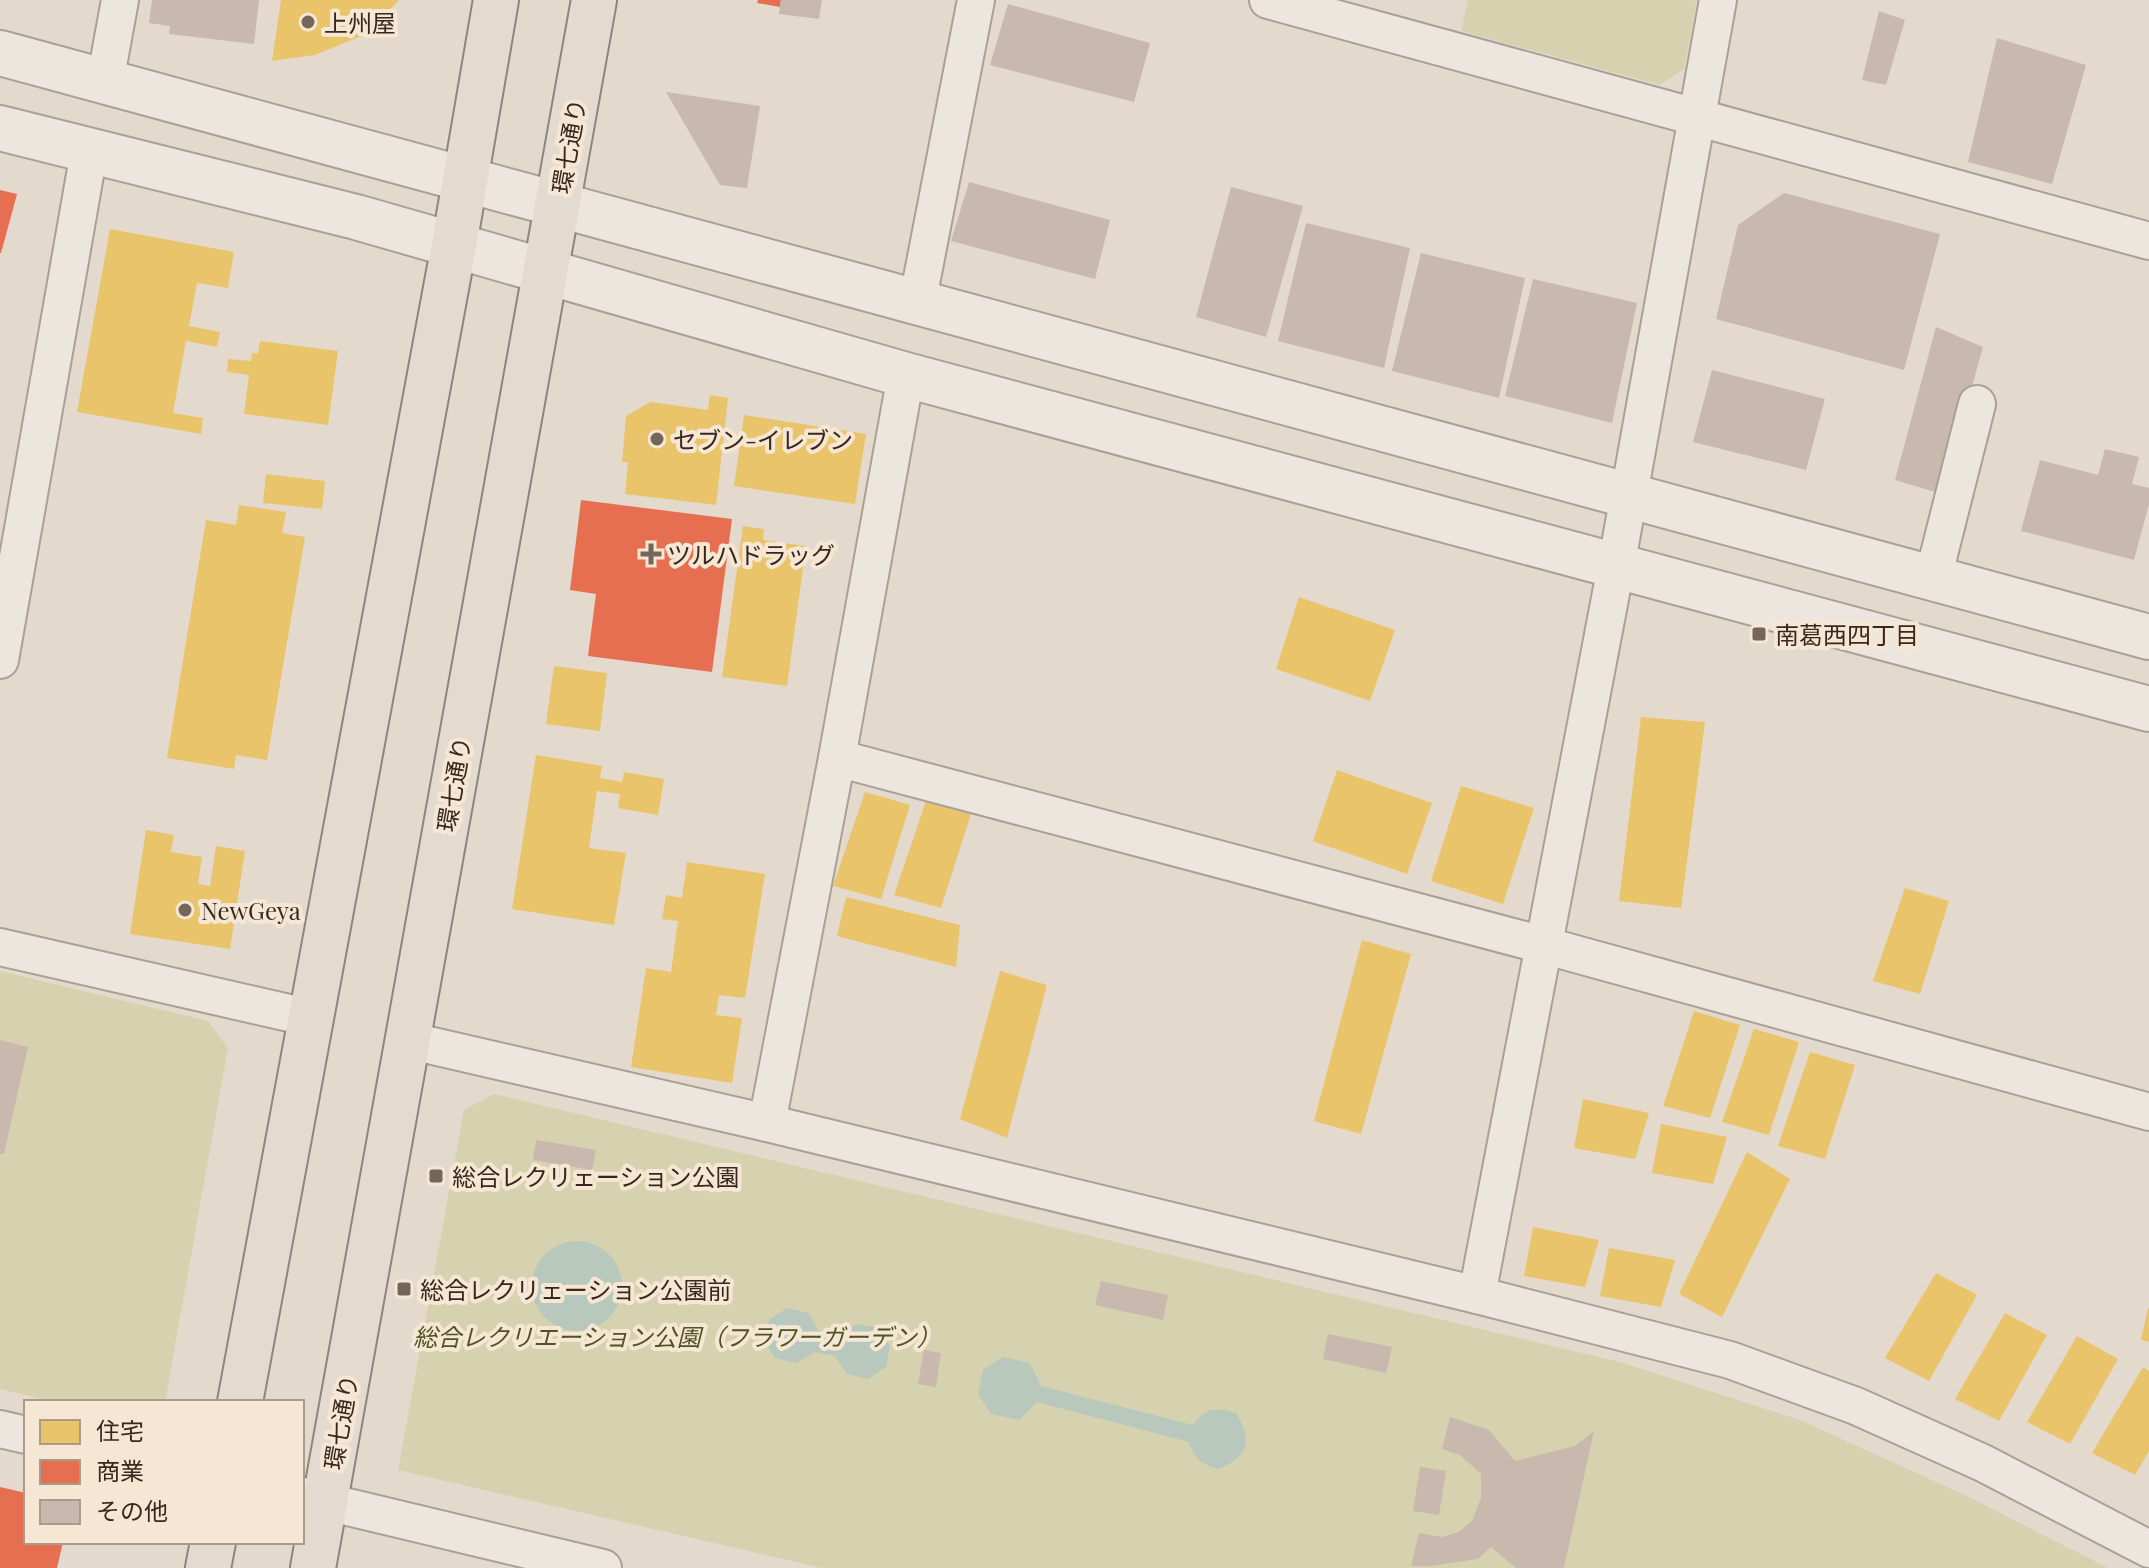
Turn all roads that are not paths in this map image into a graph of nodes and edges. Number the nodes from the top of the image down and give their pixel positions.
1 (120, 0) edge
2 (496, 0) edge
3 (594, 0) edge
4 (976, 0) edge
5 (1268, 0) edge
6 (1718, 0) edge
7 (0, 53) edge
8 (105, 82) junction
9 (1696, 119) junction
10 (0, 128) edge
11 (89, 152) junction
12 (465, 179) junction
13 (557, 205) junction
14 (2149, 241) edge
15 (454, 245) junction
16 (546, 272) junction
17 (917, 304) junction
18 (906, 375) junction
19 (1977, 404) dead end
20 (1628, 495) junction
21 (9, 562) edge
22 (1616, 567) junction
23 (1933, 578) junction
24 (2149, 637) edge
25 (0, 660) edge
26 (2149, 709) edge
27 (837, 758) junction
28 (1543, 945) junction
29 (0, 947) edge
30 (311, 1018) junction
31 (407, 1040) junction
32 (2149, 1112) edge
33 (767, 1123) junction
34 (1477, 1295) junction
35 (240, 1400) edge
36 (0, 1429) edge
37 (24, 1435) edge
38 (313, 1499) edge
39 (213, 1544) edge
40 (2149, 1549) edge
41 (208, 1568) edge
42 (313, 1568) edge
43 (603, 1568) edge

1 - 8 street
2 - 12 main road
3 - 13 main road, 環七通り
4 - 17 street
5 - 9 street
6 - 9 street
7 - 8 street
8 - 12 street
9 - 14 street
9 - 20 street
10 - 11 street
11 - 15 street
11 - 21 street
12 - 13 street
12 - 15 main road
13 - 16 main road, 環七通り
13 - 17 street
15 - 16 street
15 - 30 main road
16 - 18 street
16 - 31 main road, 環七通り
17 - 20 street
18 - 22 street
18 - 27 street
19 - 23 street
20 - 22 street
20 - 23 street
21 - 25 street
22 - 26 street
22 - 28 street
23 - 24 street
27 - 28 street
27 - 33 street
28 - 32 street
28 - 34 street
29 - 30 street
30 - 35 main road
31 - 33 street
31 - 38 main road, 環七通り
33 - 34 street
34 - 40 street
36 - 37 street
38 - 42 main road, 環七通り
38 - 43 street
39 - 41 main road

